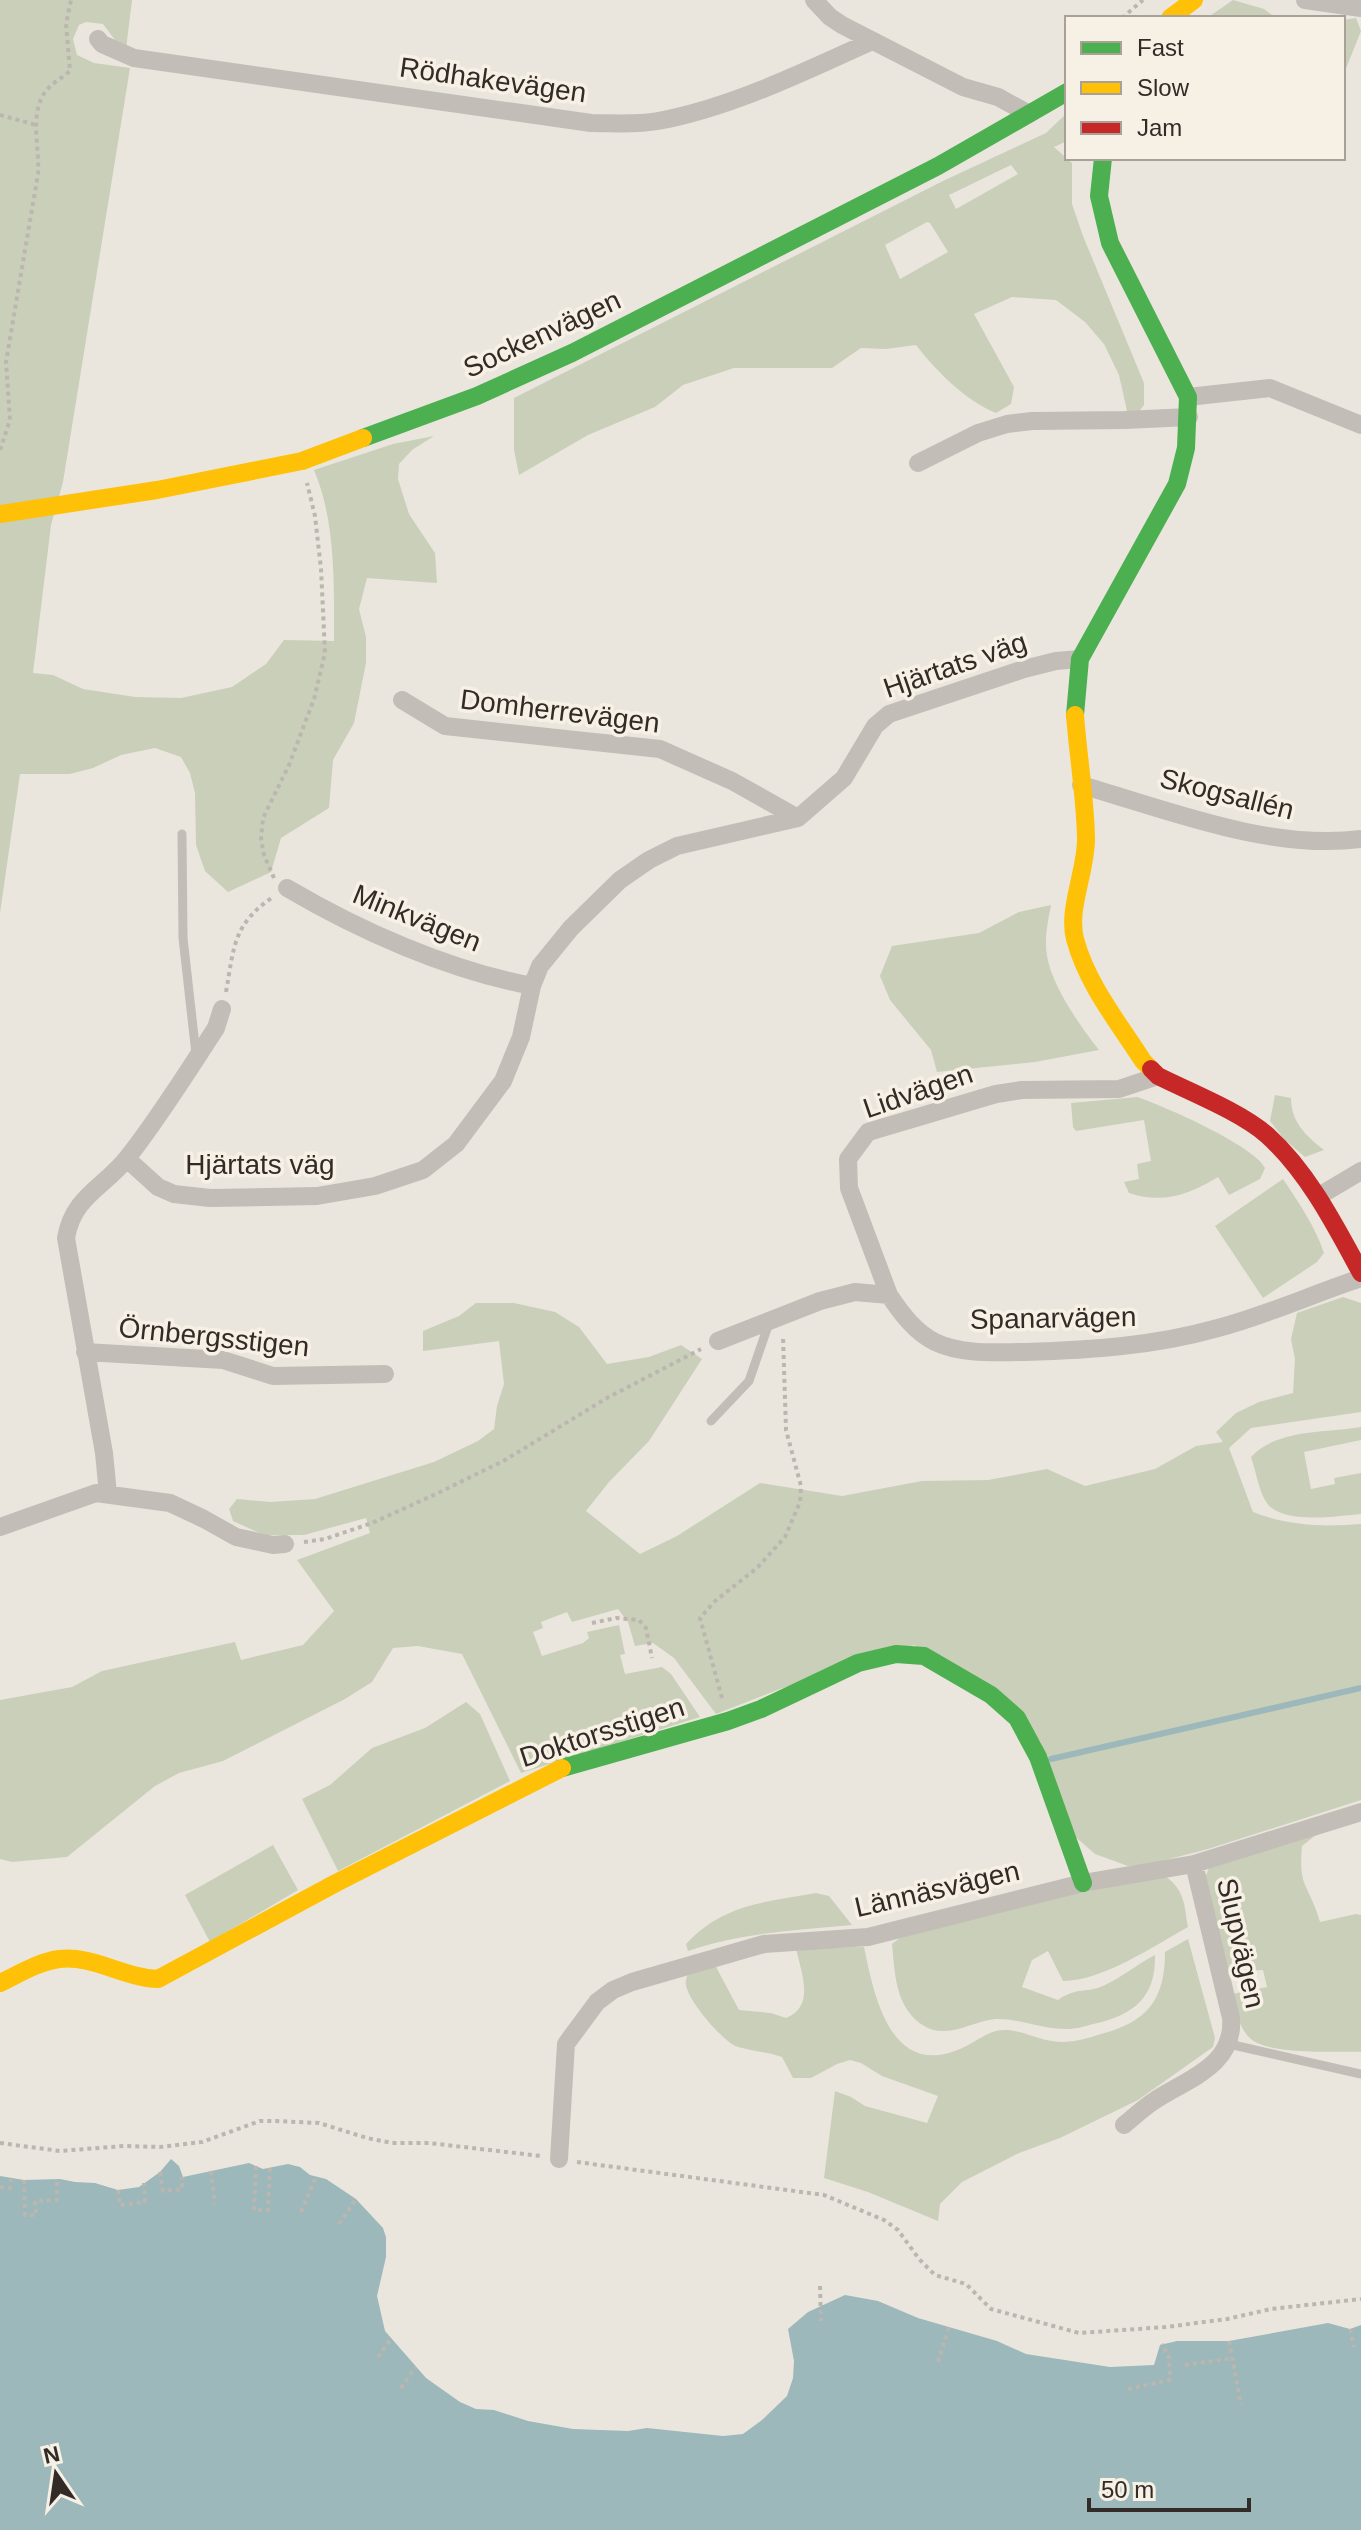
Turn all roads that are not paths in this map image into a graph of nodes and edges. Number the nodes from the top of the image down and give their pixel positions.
1 (814, 0) edge
2 (1194, 0) edge
3 (1307, 0) edge
4 (1361, 8) edge
5 (1173, 16) edge
6 (98, 39) dead end
7 (872, 41) junction
8 (1065, 93) edge
9 (1029, 114) junction
10 (1103, 160) edge
11 (1188, 397) junction
12 (1189, 417) junction
13 (1361, 425) edge
14 (918, 463) dead end
15 (0, 514) edge
16 (1080, 659) junction
17 (402, 700) dead end
18 (1081, 785) junction
19 (798, 818) junction
20 (182, 834) dead end
21 (1361, 839) edge
22 (287, 888) road end
23 (532, 986) junction
24 (222, 1009) road end
25 (196, 1058) junction
26 (1158, 1076) junction
27 (127, 1159) junction
28 (1361, 1171) edge
29 (1319, 1196) junction
30 (1361, 1275) edge
31 (889, 1295) junction
32 (777, 1316) junction
33 (718, 1341) road end
34 (85, 1352) junction
35 (385, 1374) dead end
36 (711, 1421) dead end
37 (108, 1494) junction
38 (0, 1527) edge
39 (285, 1544) road end
40 (1361, 1812) edge
41 (1194, 1864) junction
42 (1083, 1883) junction
43 (0, 1983) edge
44 (1229, 2044) junction
45 (1361, 2074) edge
46 (1124, 2125) dead end
47 (559, 2159) road end

1 - 7 street
2 - 5 street
3 - 4 street
6 - 7 street, Rödhakevägen
7 - 9 street
8 - 9 street, Sockenvägen
9 - 15 street, Sockenvägen
10 - 11 street
11 - 12 street
11 - 13 street
12 - 14 street
12 - 16 street
16 - 18 street
16 - 19 street, Hjärtats väg
17 - 19 street, Domherrevägen
18 - 21 street, Skogsallén
18 - 26 street
19 - 23 street, Hjärtats väg
20 - 25 lane
22 - 23 street, Minkvägen
23 - 27 street, Hjärtats väg
24 - 25 street, Örnbergsstigen
25 - 27 street, Örnbergsstigen
26 - 29 street
26 - 31 street, Lidvägen
27 - 34 street, Örnbergsstigen
28 - 29 street
29 - 30 street
30 - 31 street, Spanarvägen
31 - 32 street
32 - 33 street
32 - 36 lane
34 - 35 street, Örnbergsstigen
34 - 37 street, Örnbergsstigen
37 - 38 street
37 - 39 street
40 - 41 street, Lännäsvägen
41 - 42 street, Lännäsvägen
41 - 44 street, Slupvägen
42 - 43 street, Doktorsstigen
42 - 47 street, Lännäsvägen
44 - 45 lane
44 - 46 street, Slupvägen

